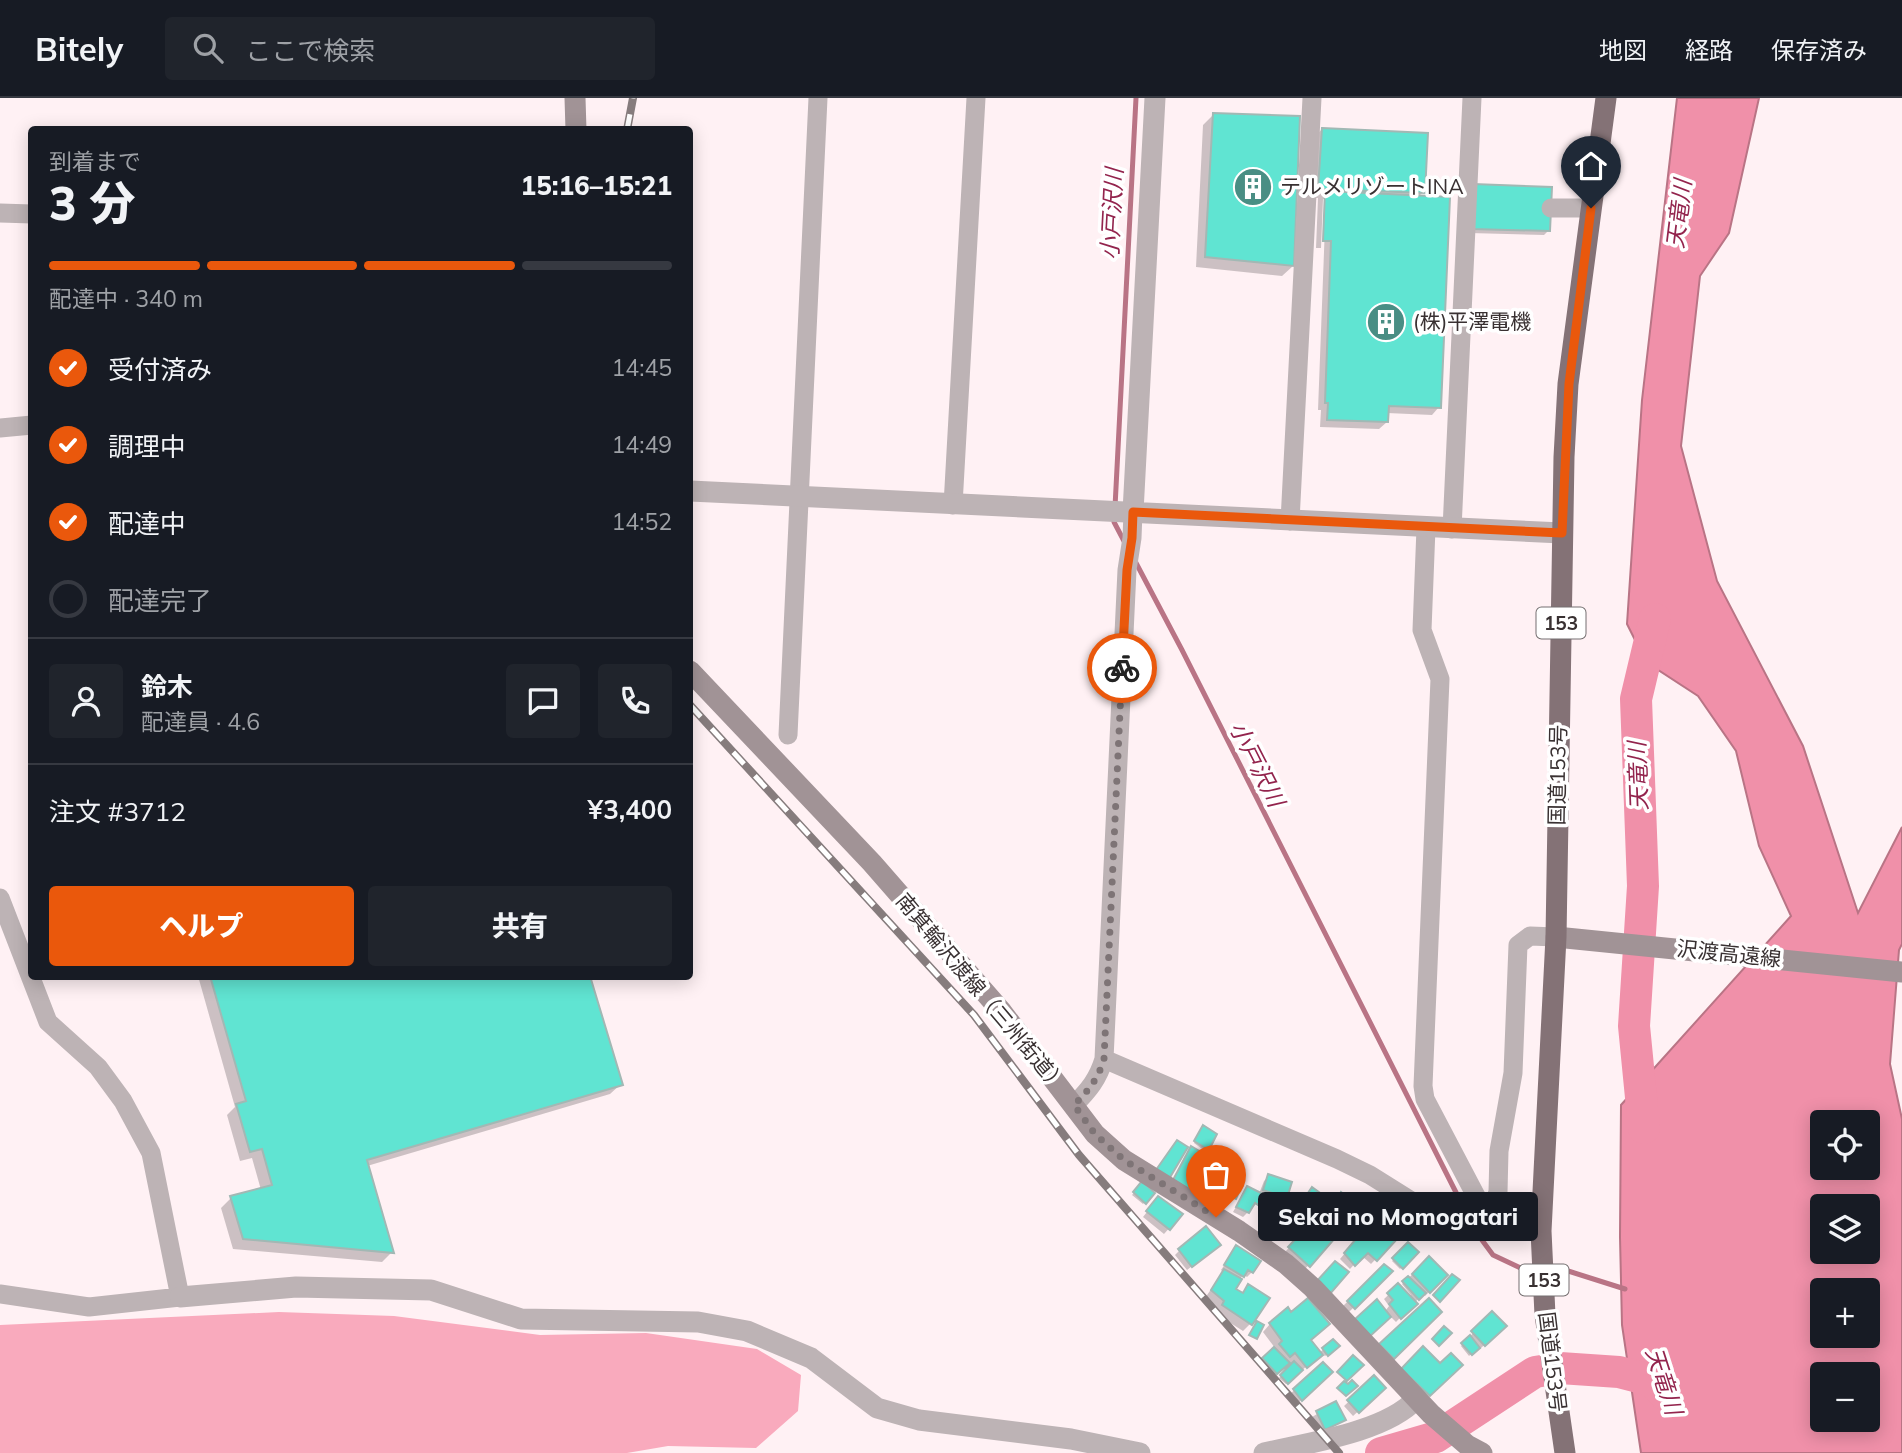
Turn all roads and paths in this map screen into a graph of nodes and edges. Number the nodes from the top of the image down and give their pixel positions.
1 (575, 98) edge
2 (818, 98) edge
3 (976, 98) edge
4 (1155, 98) edge
5 (1312, 98) edge
6 (1472, 98) edge
7 (1606, 98) edge
8 (576, 126) edge
9 (1551, 208) dead end
10 (1591, 208) junction
11 (0, 213) edge
12 (28, 214) edge
13 (28, 425) edge
14 (0, 428) edge
15 (693, 491) edge
16 (798, 496) junction
17 (953, 505) junction
18 (1130, 512) junction
19 (1290, 521) junction
20 (1426, 528) junction
21 (1452, 529) junction
22 (1562, 533) junction
23 (693, 674) edge
24 (788, 735) dead end
25 (0, 898) edge
26 (4, 920) edge
27 (1556, 937) junction
28 (1902, 972) edge
29 (28, 976) edge
30 (30, 980) edge
31 (1104, 1059) junction
32 (1074, 1105) junction
33 (1474, 1212) junction
34 (0, 1294) edge
35 (180, 1297) junction
36 (1424, 1407) junction
37 (1466, 1448) edge
38 (1140, 1453) edge
39 (1264, 1453) edge
40 (1565, 1453) edge

1 - 8 main road
2 - 16 street
3 - 17 street
4 - 18 street
5 - 19 street
6 - 21 street
7 - 10 highway, 国道153号 / 153
9 - 10 street
10 - 22 highway, 国道153号 / 153
11 - 12 street
13 - 14 street
15 - 16 street
16 - 17 street
16 - 24 street
17 - 18 street
18 - 19 street
18 - 31 street
19 - 20 street
20 - 21 street
20 - 33 street
21 - 22 street
22 - 27 highway, 国道153号 / 153
23 - 32 main road, 南箕輪沢渡線（三州街道）
25 - 26 street
26 - 29 street
27 - 28 main road, 沢渡高遠線
27 - 33 street
27 - 40 highway, 国道153号 / 153
30 - 35 street
31 - 32 street
31 - 33 street
32 - 36 main road, 南箕輪沢渡線（三州街道）
34 - 35 street
35 - 38 street
36 - 37 main road, 南箕輪沢渡線（三州街道）
36 - 39 street

